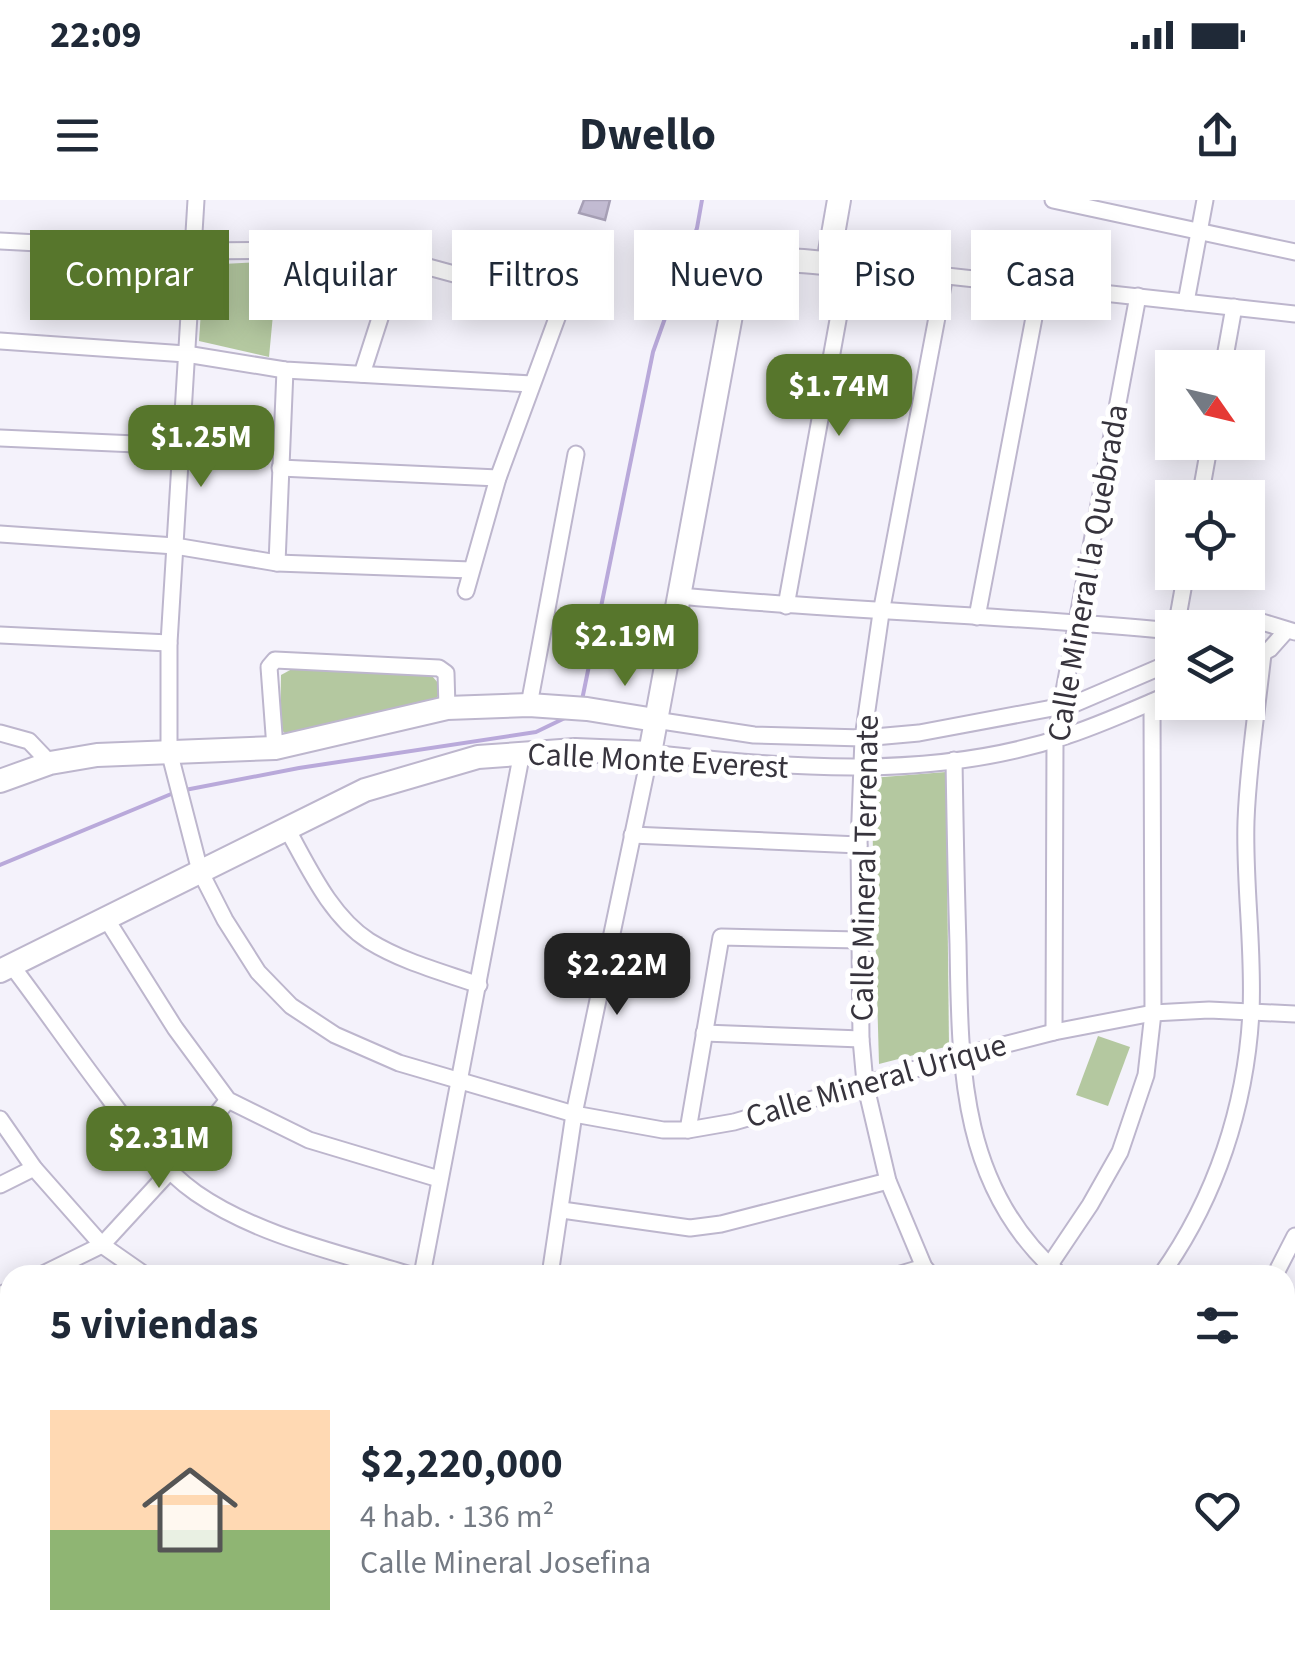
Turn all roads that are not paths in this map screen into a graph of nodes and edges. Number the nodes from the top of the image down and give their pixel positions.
1 (196, 200) edge
2 (839, 200) edge
3 (1053, 200) edge
4 (1205, 200) edge
5 (193, 230) edge
6 (839, 230) edge
7 (1199, 232) junction
8 (0, 241) edge
9 (30, 243) edge
10 (1295, 252) edge
11 (819, 263) edge
12 (1111, 293) edge
13 (1138, 296) junction
14 (1186, 302) junction
15 (1234, 307) junction
16 (1295, 314) edge
17 (188, 320) edge
18 (379, 320) edge
19 (556, 320) edge
20 (829, 320) edge
21 (936, 320) edge
22 (1034, 320) edge
23 (0, 341) edge
24 (1226, 350) edge
25 (186, 354) junction
26 (285, 370) junction
27 (362, 374) junction
28 (532, 384) junction
29 (0, 438) edge
30 (182, 446) junction
31 (576, 454) dead end
32 (280, 468) junction
33 (498, 478) junction
34 (0, 534) edge
35 (175, 546) junction
36 (276, 563) junction
37 (470, 570) junction
38 (466, 590) dead end
39 (678, 596) junction
40 (786, 606) junction
41 (881, 613) junction
42 (977, 618) junction
43 (1076, 622) junction
44 (1265, 624) edge
45 (1155, 628) edge
46 (1290, 632) edge
47 (0, 635) edge
48 (170, 643) junction
49 (1265, 650) edge
50 (1155, 667) edge
51 (1155, 701) edge
52 (1152, 702) junction
53 (529, 706) junction
54 (1059, 707) junction
55 (447, 708) junction
56 (655, 720) junction
57 (1251, 720) edge
58 (0, 732) edge
59 (864, 738) junction
60 (1055, 739) junction
61 (275, 748) junction
62 (170, 751) junction
63 (522, 752) junction
64 (650, 753) junction
65 (954, 760) junction
66 (50, 763) junction
67 (861, 768) junction
68 (0, 781) edge
69 (286, 827) junction
70 (632, 835) junction
71 (859, 845) junction
72 (200, 871) junction
73 (107, 920) junction
74 (860, 940) junction
75 (6, 968) edge
76 (479, 984) junction
77 (1251, 1010) junction
78 (1153, 1013) junction
79 (1295, 1014) edge
80 (1054, 1032) junction
81 (704, 1033) junction
82 (861, 1039) junction
83 (960, 1056) junction
84 (460, 1081) junction
85 (865, 1083) junction
86 (228, 1100) junction
87 (574, 1114) junction
88 (0, 1118) edge
89 (688, 1130) junction
90 (34, 1168) junction
91 (170, 1171) junction
92 (439, 1179) junction
93 (888, 1181) junction
94 (0, 1184) edge
95 (562, 1210) junction
96 (1295, 1236) edge
97 (102, 1245) junction
98 (61, 1265) edge
99 (131, 1265) edge
100 (379, 1265) edge
101 (424, 1265) edge
102 (552, 1265) edge
103 (924, 1265) edge
104 (1050, 1265) edge
105 (1057, 1265) edge
106 (1167, 1265) edge
107 (1280, 1265) edge

1 - 5 street, Calle Mineral Urique
2 - 6 street
3 - 7 street
4 - 7 street
7 - 10 street
7 - 14 street
8 - 9 street
11 - 39 street
12 - 13 street
13 - 14 street
13 - 43 street, Calle Mineral la Quebrada
14 - 15 street
15 - 16 street
15 - 24 street
17 - 25 street, Calle Mineral Urique
18 - 27 street
19 - 28 street
20 - 40 street
21 - 41 street, Calle Mineral Terrenate
22 - 42 street
23 - 25 street
25 - 26 street
25 - 30 street, Calle Mineral Urique
26 - 27 street
26 - 32 street
27 - 28 street
28 - 33 street
29 - 30 street
30 - 35 street, Calle Mineral Urique
31 - 53 street
32 - 33 street
32 - 36 street
33 - 37 street
34 - 35 street
35 - 36 street
35 - 48 street, Calle Mineral Urique
36 - 37 street
37 - 38 street
39 - 40 street
39 - 56 street
40 - 41 street
41 - 42 street
41 - 59 street, Calle Mineral Terrenate
42 - 43 street
43 - 45 street
43 - 54 street, Calle Mineral la Quebrada
44 - 46 street
46 - 49 street
47 - 48 street
48 - 62 street, Calle Mineral Urique
50 - 54 street, Calle Monte Everest
51 - 52 street, Calle Monte Everest
52 - 60 street, Calle Monte Everest
52 - 78 street
53 - 55 street, Calle Monte Everest
53 - 56 street, Calle Monte Everest
54 - 59 street, Calle Monte Everest
54 - 60 street, Calle Mineral la Quebrada
55 - 61 street, Calle Monte Everest
55 - 61 street
56 - 59 street, Calle Monte Everest
56 - 64 street
57 - 77 street
58 - 66 street
59 - 67 street, Calle Mineral Terrenate
60 - 65 street, Calle Monte Everest
60 - 80 street, Calle Mineral la Quebrada
61 - 62 street, Calle Monte Everest
62 - 66 street, Calle Monte Everest
62 - 72 street, Calle Mineral Urique
63 - 64 street, Calle Monte Everest
63 - 69 street, Calle Monte Everest
63 - 76 street
64 - 67 street, Calle Monte Everest
64 - 70 street
65 - 67 street, Calle Monte Everest
65 - 83 street
66 - 68 street, Calle Monte Everest
67 - 71 street, Calle Mineral Terrenate
69 - 72 street, Calle Monte Everest
69 - 76 street
70 - 71 street
70 - 87 street
71 - 74 street, Calle Mineral Terrenate
72 - 73 street, Calle Monte Everest
72 - 84 street, Calle Mineral Urique
73 - 75 street, Calle Monte Everest
73 - 86 street
74 - 81 street
74 - 82 street, Calle Mineral Terrenate
75 - 91 street
76 - 84 street
77 - 78 street, Calle Mineral Urique
77 - 79 street, Calle Mineral Urique
77 - 106 street
78 - 80 street, Calle Mineral Urique
78 - 105 street
80 - 83 street, Calle Mineral Urique
81 - 82 street
81 - 89 street
82 - 85 street, Calle Mineral Terrenate
83 - 85 street, Calle Mineral Urique
83 - 104 street
84 - 87 street, Calle Mineral Urique
84 - 92 street
85 - 89 street, Calle Mineral Urique
85 - 93 street, Calle Mineral Terrenate
86 - 91 street
86 - 92 street
87 - 89 street, Calle Mineral Urique
87 - 95 street
88 - 90 street
90 - 94 street
90 - 97 street
91 - 97 street
91 - 100 street
92 - 101 street
93 - 95 street
93 - 103 street, Calle Mineral Terrenate
95 - 102 street
96 - 107 street
97 - 98 street
97 - 99 street

